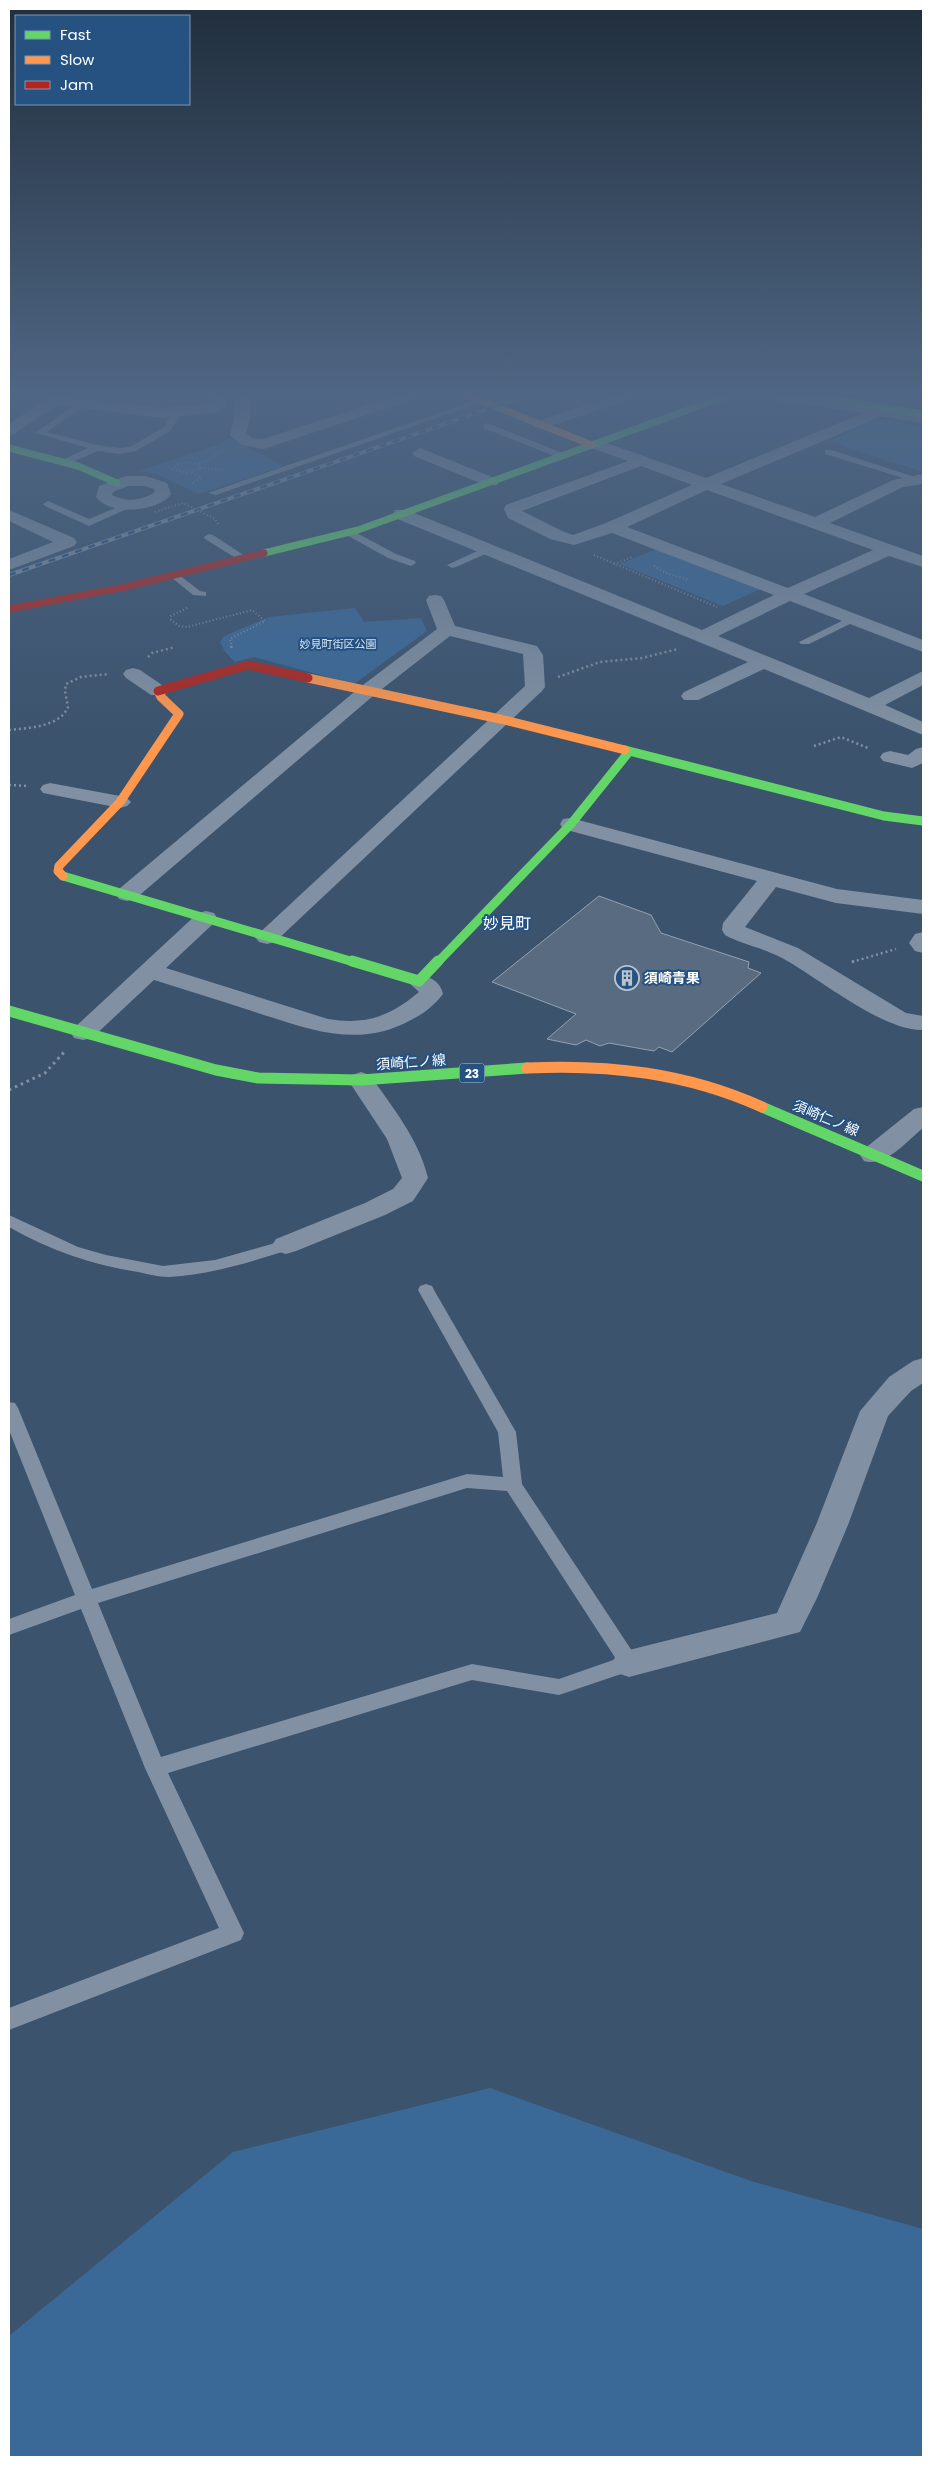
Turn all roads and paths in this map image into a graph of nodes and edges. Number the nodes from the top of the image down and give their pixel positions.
1 (61, 510) edge
2 (119, 510) edge
3 (161, 510) edge
4 (197, 510) edge
5 (411, 510) edge
6 (512, 510) edge
7 (649, 510) edge
8 (778, 510) edge
9 (844, 510) edge
10 (155, 512) dead end
11 (9, 514) edge
12 (400, 514) junction
13 (816, 524) junction
14 (220, 526) dead end
15 (612, 527) junction
16 (349, 532) junction
17 (209, 537) dead end
18 (563, 538) junction
19 (486, 550) junction
20 (887, 550) junction
21 (243, 558) junction
22 (618, 562) dead end
23 (923, 562) edge
24 (411, 563) dead end
25 (452, 564) dead end
26 (614, 564) junction
27 (9, 565) edge
28 (175, 575) junction
29 (202, 594) joint
30 (790, 594) junction
31 (435, 600) dead end
32 (9, 609) edge
33 (743, 618) junction
34 (852, 619) junction
35 (447, 630) junction
36 (702, 637) junction
37 (805, 642) dead end
38 (923, 646) edge
39 (761, 663) junction
40 (248, 665) junction
41 (133, 674) joint
42 (923, 677) edge
43 (535, 687) junction
44 (158, 691) junction
45 (366, 692) junction
46 (691, 696) dead end
47 (870, 705) junction
48 (500, 719) junction
49 (923, 729) edge
50 (9, 730) edge
51 (814, 746) dead end
52 (628, 752) junction
53 (923, 753) edge
54 (890, 757) joint
55 (50, 789) dead end
56 (120, 802) junction
57 (923, 821) edge
58 (571, 824) junction
59 (770, 880) junction
60 (127, 894) junction
61 (923, 907) edge
62 (206, 918) junction
63 (267, 937) junction
64 (923, 939) edge
65 (923, 946) edge
66 (896, 948) dead end
67 (148, 970) junction
68 (823, 973) junction
69 (419, 981) junction
70 (9, 1011) edge
71 (923, 1023) edge
72 (83, 1033) junction
73 (58, 1047) dead end
74 (361, 1080) junction
75 (9, 1090) edge
76 (923, 1115) edge
77 (873, 1155) junction
78 (923, 1176) edge
79 (9, 1220) edge
80 (286, 1246) joint
81 (426, 1290) dead end
82 (923, 1368) edge
83 (10, 1416) edge
84 (513, 1485) junction
85 (86, 1599) junction
86 (9, 1627) edge
87 (628, 1663) junction
88 (155, 1768) junction
89 (9, 2019) edge

1 - 2 lane
3 - 10 path, bridge
4 - 14 path, bridge
5 - 12 street
6 - 18 street
7 - 15 street
8 - 13 street
9 - 13 street
11 - 27 street
12 - 16 street
12 - 19 street
13 - 20 street
15 - 18 street
15 - 30 street
16 - 21 street
16 - 24 lane
17 - 21 lane
18 - 26 path
19 - 25 lane
19 - 36 street
20 - 23 street
20 - 30 street
21 - 28 street
22 - 26 path
26 - 33 path
28 - 29 lane
28 - 32 street
29 - 40 path
30 - 33 street
30 - 34 street
31 - 35 street
33 - 36 street
34 - 37 lane
34 - 38 street
35 - 43 street
35 - 45 street
36 - 39 street
36 - 43 path
39 - 46 street
39 - 47 street
40 - 44 street
40 - 45 street
41 - 44 street
41 - 50 path
42 - 47 street
43 - 48 street
44 - 56 street
45 - 48 street
45 - 60 street
47 - 49 street
48 - 52 street
48 - 63 street
51 - 54 path
52 - 57 street
52 - 58 street
53 - 54 street
55 - 56 street
56 - 60 street
58 - 59 street
58 - 69 street
59 - 61 street
59 - 68 street
60 - 62 street
62 - 63 street
62 - 67 street
63 - 69 street
64 - 65 street
66 - 68 path
67 - 69 street
67 - 72 street
68 - 71 street
70 - 72 street, 須崎仁ノ線 / 23
72 - 74 street, 須崎仁ノ線 / 23
73 - 75 path
74 - 77 street, 須崎仁ノ線 / 23
74 - 80 street
76 - 77 street
77 - 78 street, 須崎仁ノ線 / 23
79 - 80 lane
81 - 84 lane
82 - 87 street
83 - 85 lane
84 - 85 lane
84 - 87 lane
85 - 86 lane
85 - 88 lane
87 - 88 lane
88 - 89 lane

